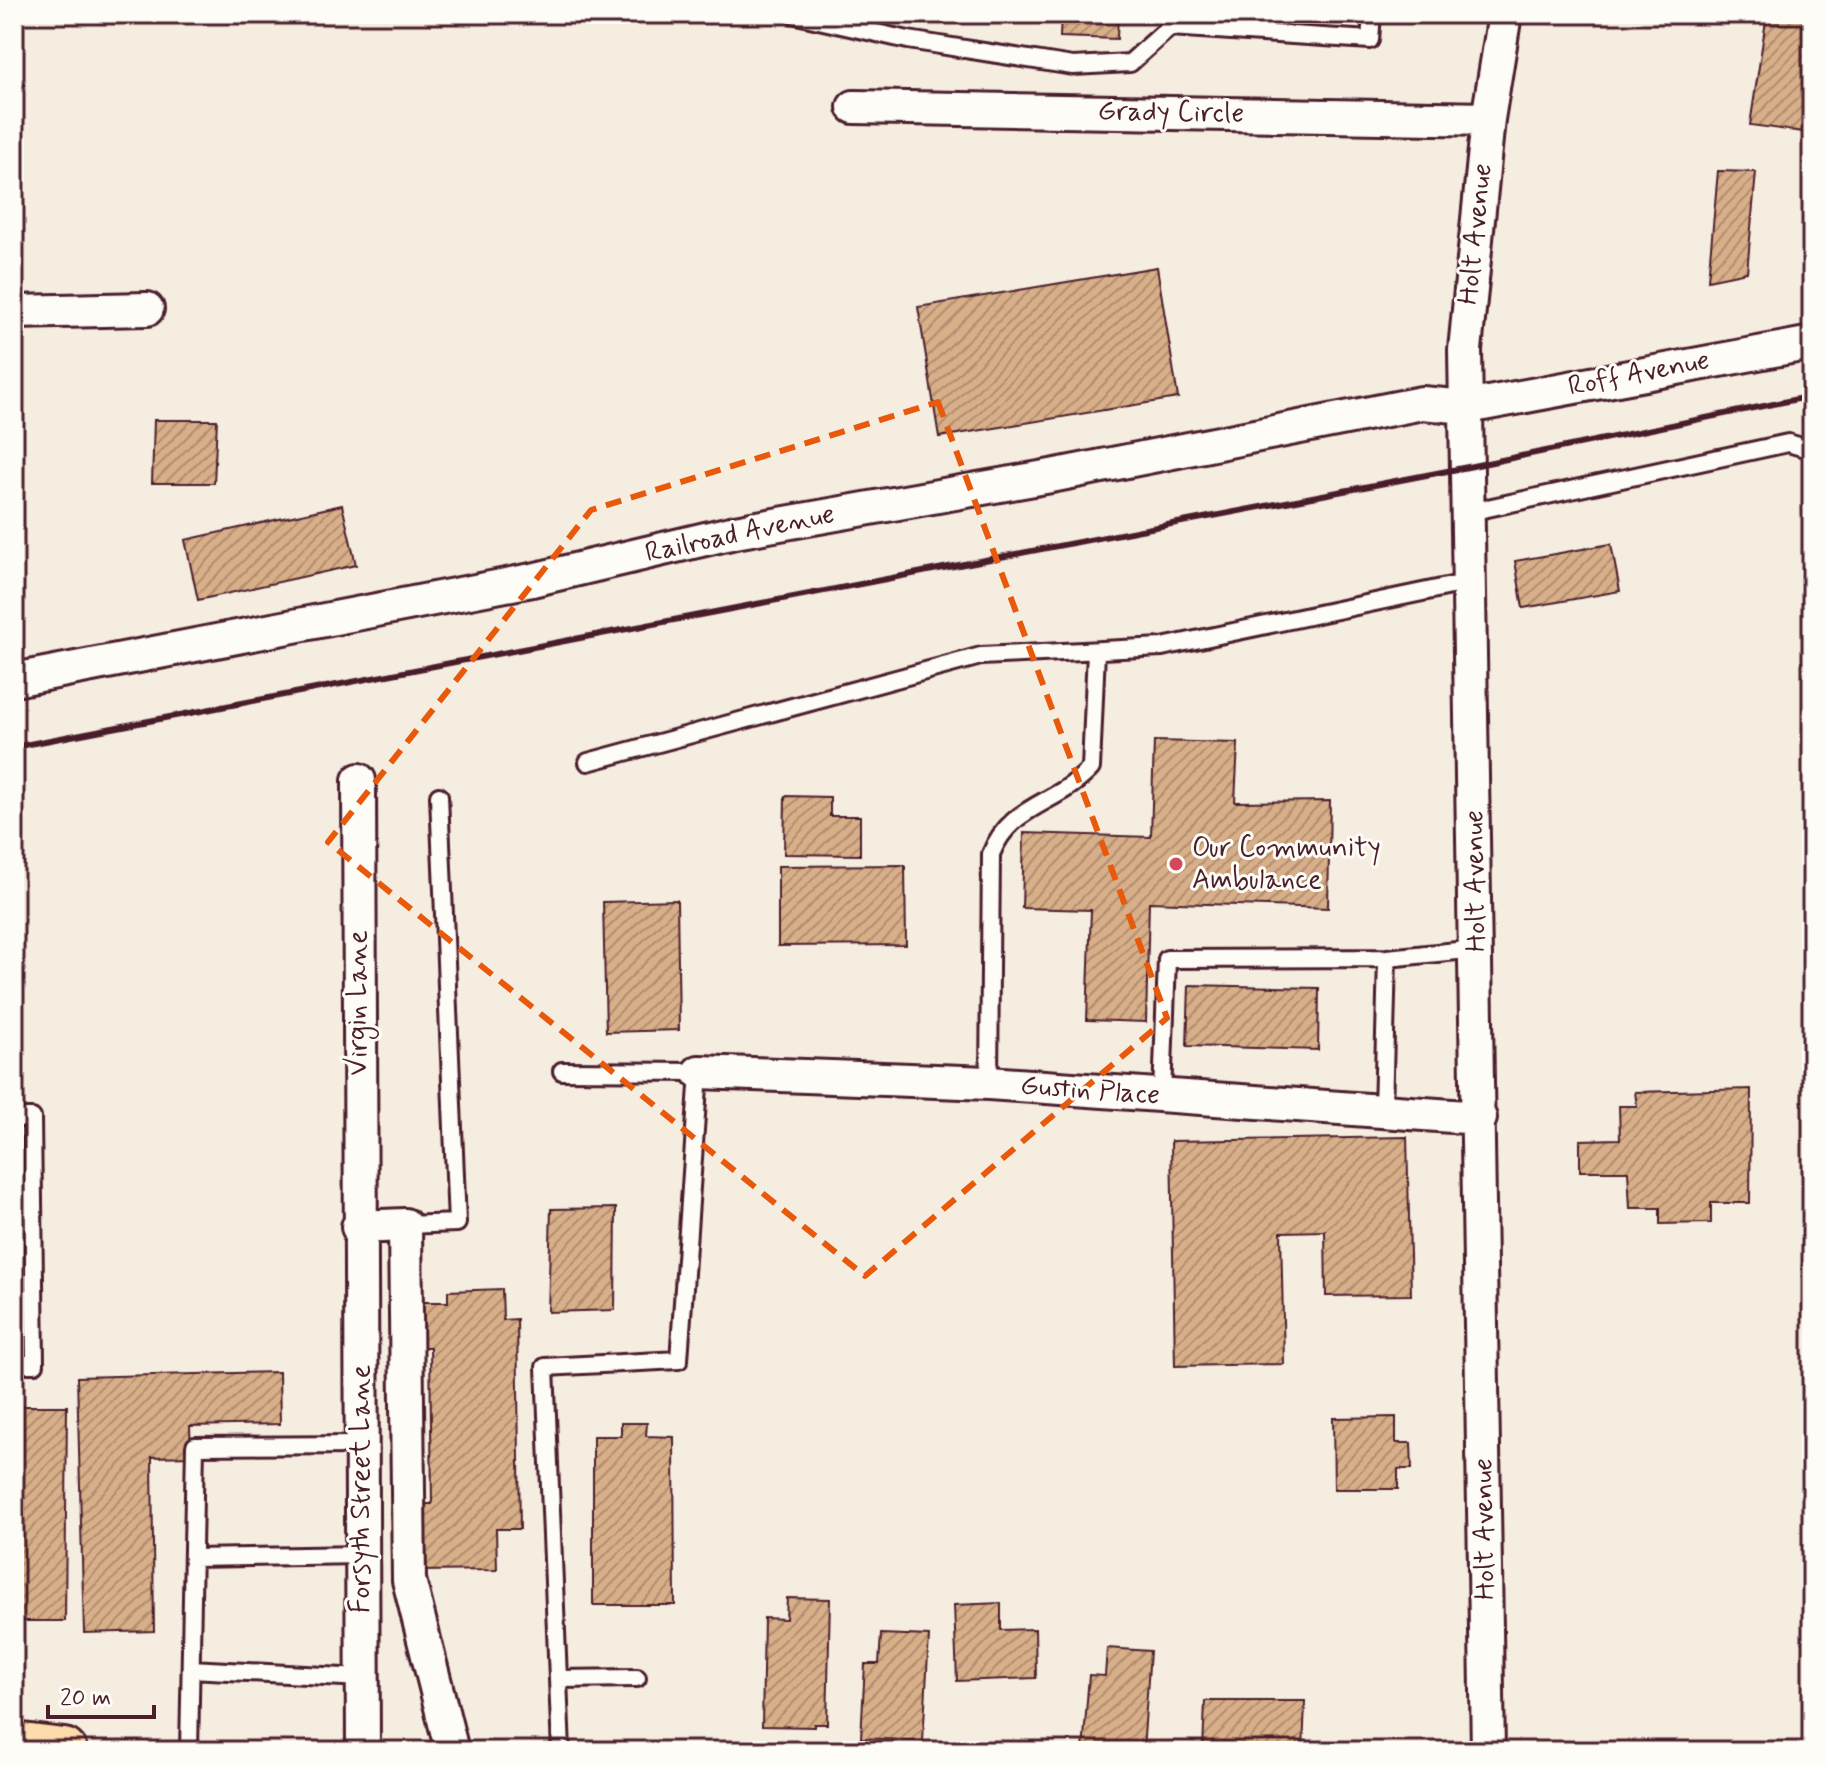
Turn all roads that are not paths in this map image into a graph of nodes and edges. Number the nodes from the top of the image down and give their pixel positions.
1 (792, 14) edge
2 (1372, 14) edge
3 (1505, 14) edge
4 (1170, 21) edge
5 (854, 107) dead end
6 (1488, 119) junction
7 (147, 309) dead end
8 (14, 312) edge
9 (1812, 343) edge
10 (1467, 407) junction
11 (1812, 450) edge
12 (1469, 512) junction
13 (1470, 582) junction
14 (1096, 651) junction
15 (14, 680) edge
16 (588, 762) dead end
17 (359, 780) dead end
18 (439, 796) dead end
19 (1477, 949) junction
20 (1387, 958) junction
21 (562, 1071) dead end
22 (699, 1072) junction
23 (989, 1083) junction
24 (1162, 1096) junction
25 (1383, 1111) junction
26 (14, 1118) edge
27 (1480, 1118) junction
28 (405, 1225) junction
29 (358, 1227) junction
30 (14, 1364) edge
31 (361, 1445) junction
32 (361, 1555) junction
33 (193, 1558) junction
34 (191, 1669) junction
35 (362, 1678) junction
36 (637, 1678) dead end
37 (558, 1679) junction
38 (14, 1745) edge
39 (64, 1751) edge
40 (189, 1751) edge
41 (363, 1751) edge
42 (452, 1751) edge
43 (561, 1751) edge
44 (1488, 1751) edge

1 - 4 lane
2 - 4 lane
3 - 6 street, Holt Avenue
5 - 6 street, Grady Circle
6 - 10 street, Holt Avenue
7 - 8 street
9 - 10 street, Roff Avenue
10 - 12 street, Holt Avenue
10 - 15 street, Railroad Avenue
11 - 12 lane
12 - 13 street, Holt Avenue
13 - 14 lane
13 - 19 street, Holt Avenue
14 - 16 lane
14 - 23 lane
17 - 29 street, Virgin Lane
18 - 28 lane
19 - 20 lane
19 - 27 street, Holt Avenue
20 - 24 lane
20 - 25 lane
21 - 22 lane
22 - 23 street, Gustin Place
22 - 37 lane
23 - 24 street, Gustin Place
24 - 25 street, Gustin Place
25 - 27 street, Gustin Place
26 - 30 lane
27 - 44 street, Holt Avenue
28 - 29 street
28 - 42 street
29 - 31 street, Forsyth Street Lane
31 - 32 street, Forsyth Street Lane
31 - 33 lane
32 - 33 lane
32 - 35 street, Forsyth Street Lane
33 - 34 lane
34 - 35 lane
34 - 40 lane
35 - 41 street, Forsyth Street Lane
36 - 37 lane
37 - 43 lane
38 - 39 main road

